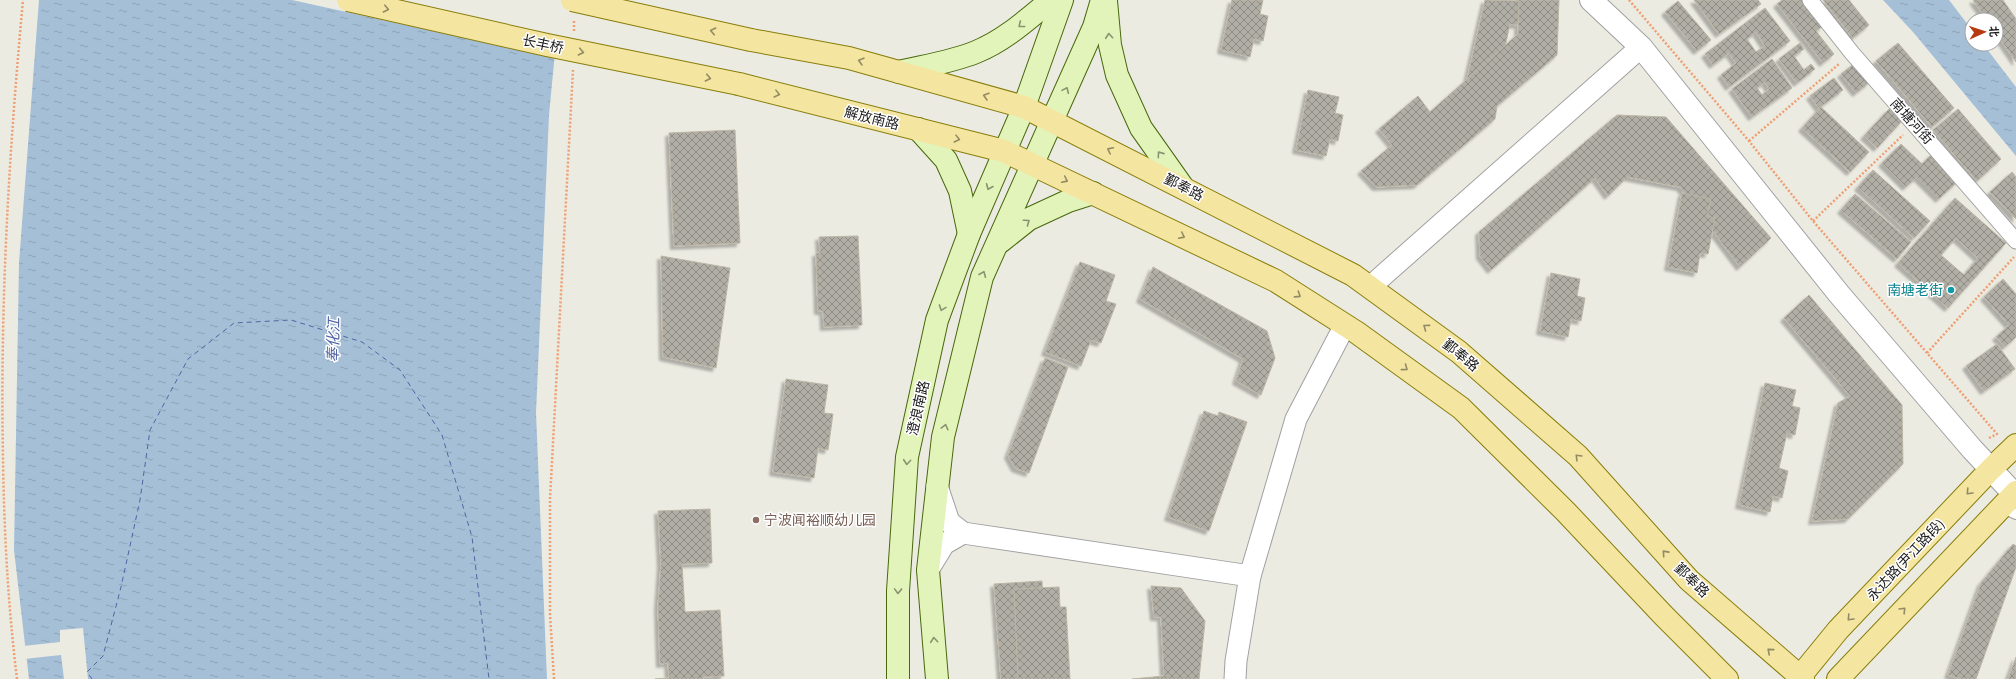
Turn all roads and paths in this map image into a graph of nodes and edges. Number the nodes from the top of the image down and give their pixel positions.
1 (23, 0) edge
2 (348, 0) edge
3 (1051, 0) edge
4 (1062, 0) edge
5 (1102, 0) edge
6 (1106, 0) edge
7 (1591, 0) edge
8 (1629, 0) edge
9 (1810, 0) edge
10 (573, 8) edge
11 (574, 39) dead end
12 (1641, 46) junction
13 (1852, 53) junction
14 (573, 62) dead end
15 (899, 72) junction
16 (739, 84) joint
17 (1024, 107) junction
18 (1052, 121) junction
19 (1914, 124) junction
20 (918, 129) junction
21 (1749, 141) junction
22 (1004, 151) junction
23 (1034, 165) junction
24 (1182, 186) junction
25 (1093, 193) junction
26 (1813, 221) junction
27 (969, 234) junction
28 (2016, 241) edge
29 (996, 246) junction
30 (2016, 255) edge
31 (1370, 287) junction
32 (1345, 326) junction
33 (1927, 353) junction
34 (2016, 445) edge
35 (1972, 449) junction
36 (1991, 469) junction
37 (937, 486) junction
38 (2012, 502) edge
39 (963, 533) junction
40 (928, 570) junction
41 (1250, 576) junction
42 (1800, 678) edge
43 (17, 679) edge
44 (554, 679) edge
45 (898, 679) edge
46 (937, 679) edge
47 (1235, 679) edge
48 (1727, 679) edge
49 (1838, 679) edge

1 - 43 path
2 -> 16 main road, 长丰桥, bridge
3 -> 15 main road
4 - 17 main road
18 -> 5 main road
24 -> 6 main road
7 - 12 street
8 - 21 path
9 - 13 street, 南塘河街
10 - 11 path
15 -> 10 main road, 鄞奉路, bridge
12 - 31 street
12 - 35 street
13 - 19 street, 南塘河街
13 - 21 path
14 - 44 path
17 -> 15 main road, 鄞奉路
16 -> 20 main road, 解放南路
17 - 18 main road, 鄞奉路
17 - 22 main road
18 - 23 main road
24 -> 18 main road, 鄞奉路
19 - 26 path
19 - 28 street, 南塘河街
20 -> 22 main road, 解放南路
20 - 27 main road
21 - 26 path
22 - 23 main road
22 -> 27 main road, 澄浪南路
23 -> 25 main road
23 - 29 main road
24 - 31 main road, 鄞奉路
29 -> 25 main road
25 -> 32 main road
26 - 33 path
27 -> 45 main road, 澄浪南路
37 -> 29 main road
30 - 33 path
42 -> 31 main road, 鄞奉路
32 - 41 street
32 -> 48 main road
33 - 35 path
34 - 36 main road, 永达路(尹江路段)
35 - 36 street
36 - 38 street
36 -> 42 main road, 永达路(尹江路段)
37 - 39 street
37 - 40 main road
49 -> 38 main road
39 - 40 street
39 - 41 street
46 -> 40 main road
41 - 47 street

